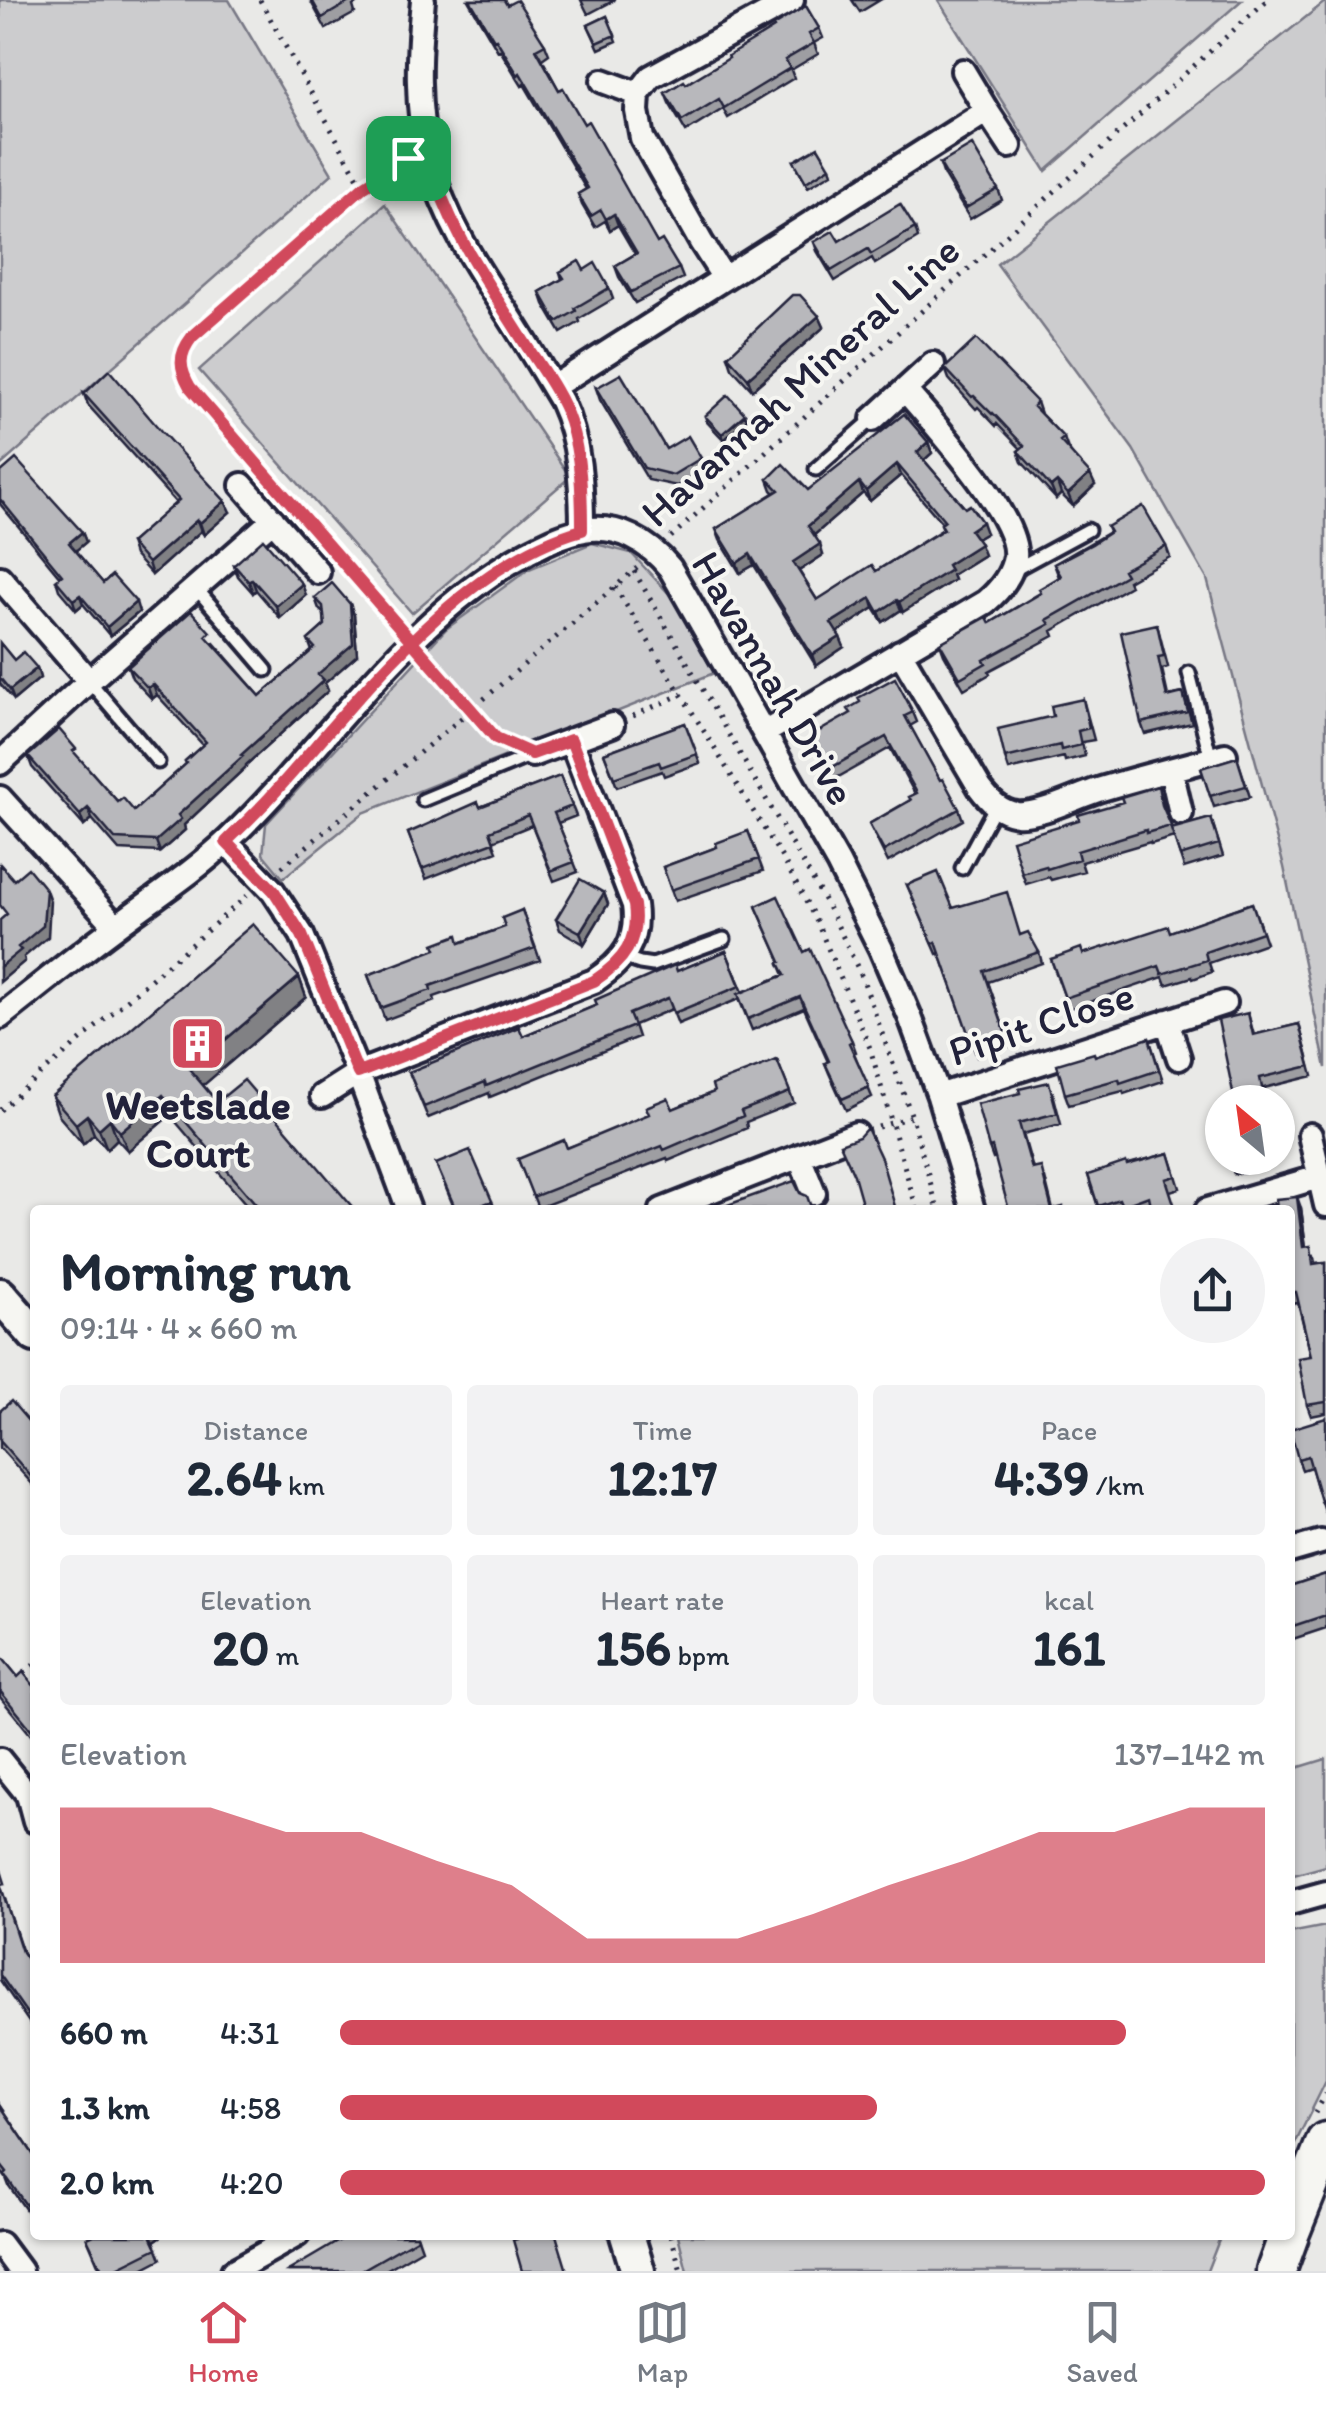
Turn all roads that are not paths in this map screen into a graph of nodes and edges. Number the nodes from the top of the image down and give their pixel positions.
1 (423, 0) edge
2 (792, 0) edge
3 (962, 71) dead end
4 (603, 81) dead end
5 (638, 94) junction
6 (987, 111) junction
7 (1010, 146) dead end
8 (724, 278) junction
9 (933, 364) dead end
10 (553, 387) junction
11 (905, 390) junction
12 (873, 418) joint
13 (816, 469) dead end
14 (242, 485) dead end
15 (273, 520) junction
16 (582, 530) junction
17 (1088, 530) dead end
18 (318, 572) dead end
19 (1010, 572) junction
20 (0, 578) edge
21 (196, 588) junction
22 (900, 652) junction
23 (266, 670) dead end
24 (1189, 674) dead end
25 (89, 681) junction
26 (612, 725) road end
27 (764, 733) junction
28 (571, 740) junction
29 (532, 754) joint
30 (1218, 757) joint
31 (0, 762) edge
32 (158, 762) dead end
33 (1171, 770) junction
34 (0, 798) edge
35 (422, 800) dead end
36 (996, 805) junction
37 (1182, 813) dead end
38 (226, 842) junction
39 (962, 868) dead end
40 (116, 926) junction
41 (724, 939) dead end
42 (622, 957) junction
43 (1224, 1003) dead end
44 (0, 1017) edge
45 (1167, 1021) junction
46 (1180, 1058) dead end
47 (358, 1073) junction
48 (322, 1096) dead end
49 (941, 1101) junction
50 (856, 1134) edge
51 (1310, 1136) dead end
52 (799, 1156) junction
53 (1319, 1177) junction
54 (814, 1193) dead end
55 (407, 1205) edge
56 (675, 1205) edge
57 (971, 1205) edge
58 (1224, 1205) edge
59 (1326, 1205) edge
60 (0, 1295) edge
61 (30, 1329) edge
62 (1320, 1542) dead end
63 (1295, 1550) edge
64 (0, 1760) edge
65 (30, 1803) edge
66 (1326, 1893) edge
67 (1295, 1902) edge
68 (1326, 2142) edge
69 (1295, 2218) edge
70 (629, 2240) edge
71 (1287, 2240) edge
72 (267, 2242) edge
73 (0, 2244) edge
74 (20, 2271) edge
75 (233, 2271) edge
76 (638, 2271) edge
77 (1276, 2271) edge

1 - 10 street
2 - 5 street
3 - 6 street
4 - 5 street
5 - 8 street
6 - 7 street
6 - 8 street
8 - 10 street
9 - 11 street
10 - 16 street
11 - 12 street
11 - 19 street
12 - 13 lane
14 - 15 street
15 - 18 street
15 - 21 street
16 - 27 street, Havannah Drive
16 - 38 street
17 - 19 lane
19 - 22 street
20 - 25 street
21 - 23 lane
21 - 25 street
22 - 27 street
22 - 36 street
24 - 30 lane
25 - 31 street
25 - 32 lane
26 - 28 street
27 - 49 street, Havannah Drive
28 - 29 street
28 - 42 street
29 - 35 lane
30 - 33 street
33 - 36 street
33 - 37 street
34 - 40 street
36 - 39 lane
38 - 40 street
38 - 47 street
40 - 44 street
41 - 42 lane
42 - 47 street
43 - 45 street, Pipit Close
45 - 46 street, Pipit Close
45 - 49 street, Pipit Close
47 - 48 street
47 - 55 street
49 - 57 street, Havannah Drive
50 - 52 street
51 - 53 street
52 - 54 street
52 - 56 street
53 - 58 street
53 - 59 street
60 - 61 main road
62 - 63 street
64 - 65 street
66 - 67 street
68 - 69 main road
70 - 76 main road
71 - 77 main road
72 - 75 street
73 - 74 street

